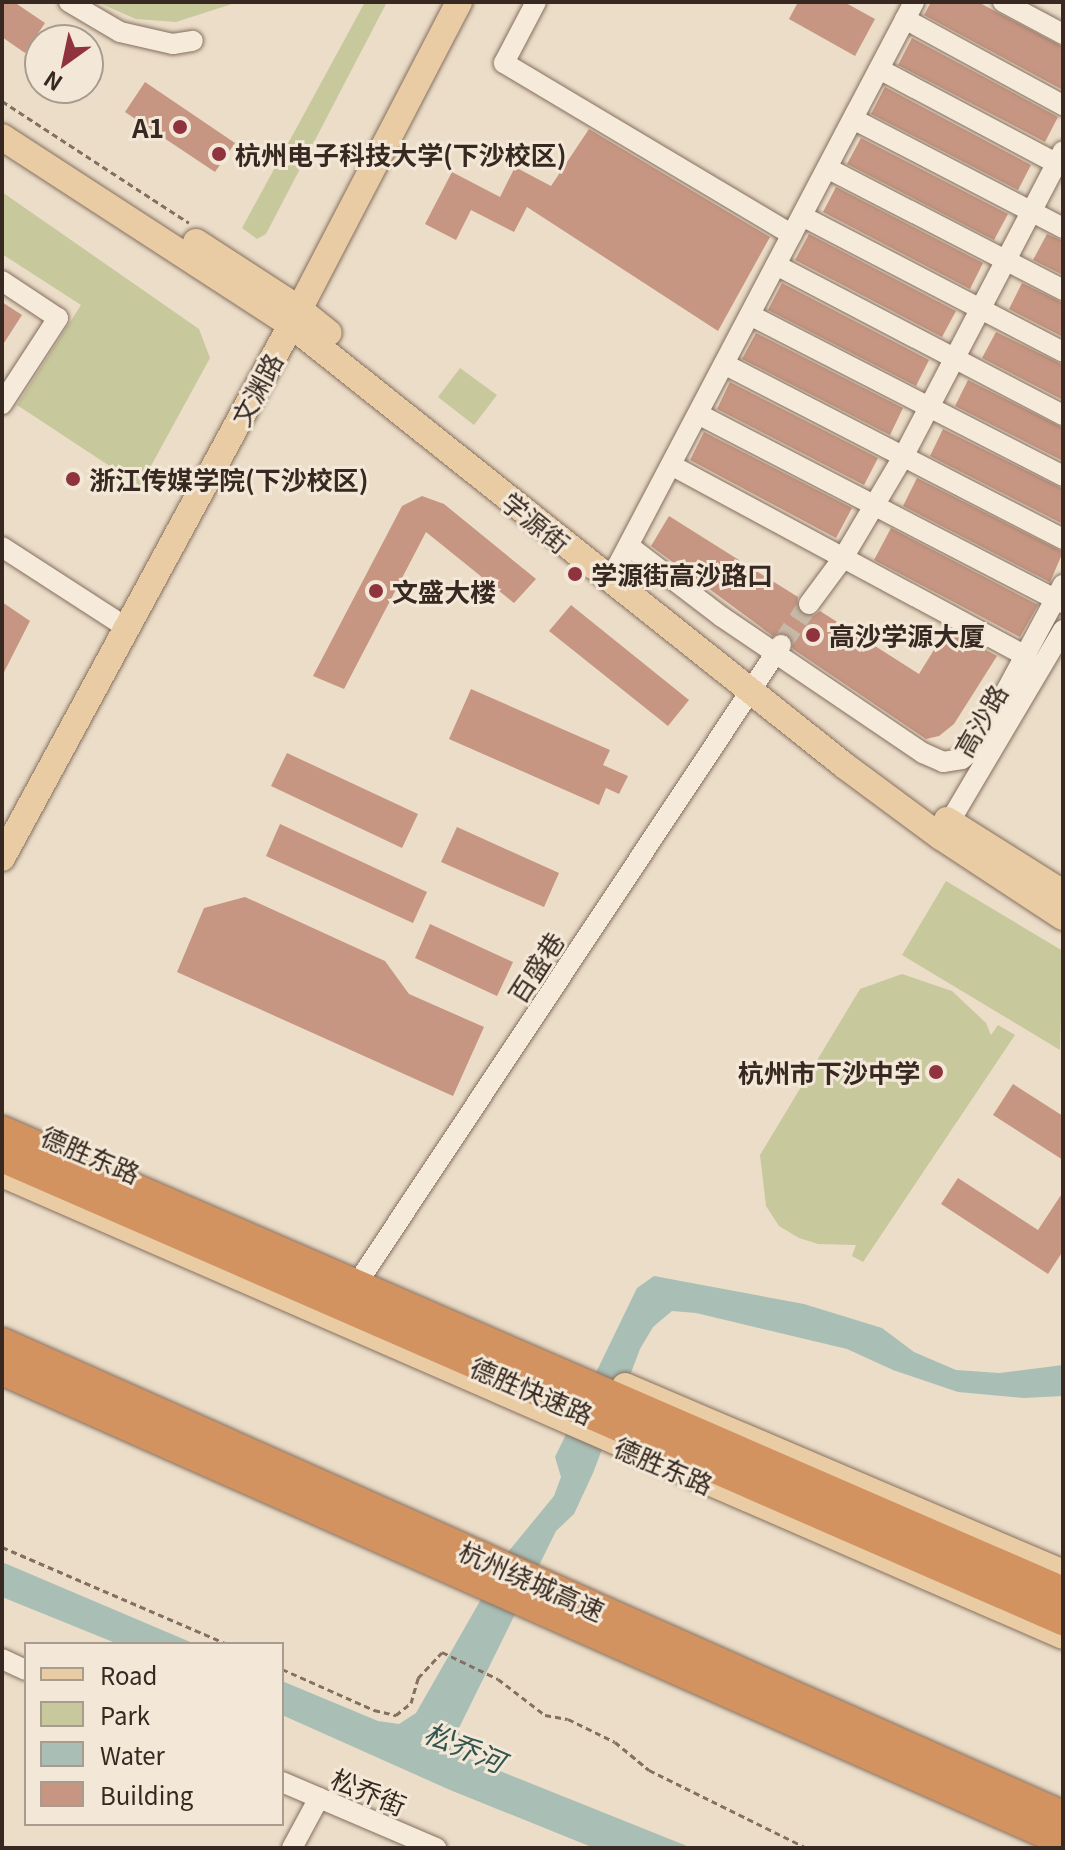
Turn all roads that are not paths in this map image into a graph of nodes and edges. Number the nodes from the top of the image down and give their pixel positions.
1 (69, 2) edge
2 (459, 2) edge
3 (536, 2) edge
4 (1003, 2) edge
5 (910, 10) edge
6 (1063, 34) edge
7 (193, 41) dead end
8 (879, 69) junction
9 (1063, 105) edge
10 (2, 116) edge
11 (853, 119) junction
12 (2, 137) edge
13 (1061, 160) edge
14 (827, 168) junction
15 (1031, 212) junction
16 (802, 216) junction
17 (1063, 228) edge
18 (792, 235) junction
19 (1006, 260) junction
20 (776, 265) junction
21 (2, 281) edge
22 (1063, 290) edge
23 (980, 309) junction
24 (750, 315) junction
25 (295, 317) junction
26 (1063, 352) edge
27 (954, 359) junction
28 (724, 364) junction
29 (2, 404) edge
30 (929, 407) junction
31 (698, 414) junction
32 (1063, 415) edge
33 (903, 457) junction
34 (671, 465) junction
35 (1063, 476) edge
36 (876, 505) junction
37 (1063, 539) edge
38 (2, 547) edge
39 (843, 558) junction
40 (618, 565) junction
41 (1061, 596) edge
42 (809, 604) tunnel mouth
43 (127, 628) junction
44 (1063, 630) edge
45 (778, 649) junction
46 (1027, 657) junction
47 (752, 686) junction
48 (946, 829) junction
49 (2, 858) edge
50 (1063, 893) edge
51 (1063, 917) edge
52 (2, 1115) edge
53 (2, 1131) edge
54 (2, 1157) edge
55 (2, 1174) edge
56 (364, 1273) junction
57 (2, 1343) edge
58 (2, 1370) edge
59 (1063, 1573) edge
60 (1063, 1592) edge
61 (1063, 1620) edge
62 (1063, 1636) edge
63 (2, 1659) edge
64 (24, 1669) edge
65 (284, 1783) edge
66 (319, 1798) junction
67 (1063, 1816) edge
68 (1063, 1841) edge
69 (292, 1848) edge
70 (436, 1848) edge

1 - 7 street
2 - 25 main road, 文渊路
3 - 18 street
4 - 6 street
5 - 8 street
5 - 9 street
8 - 11 street
8 - 13 street
10 - 25 main road, 学源街
11 - 14 street
11 - 15 street
12 - 25 main road, 学源街
13 - 15 street
14 - 16 street
14 - 19 street
15 - 17 street
15 - 19 street
16 - 18 street
16 - 23 street
18 - 20 street
19 - 22 street
19 - 23 street
20 - 24 street
20 - 27 street
21 - 29 street
23 - 26 street
23 - 27 street
24 - 28 street
24 - 30 street
25 - 40 main road, 学源街
25 - 43 main road, 文渊路
27 - 30 street
27 - 32 street
28 - 31 street
28 - 33 street
30 - 33 street
30 - 35 street
31 - 34 street
31 - 36 street
33 - 36 street
33 - 37 street
34 - 39 street
34 - 40 street
36 - 39 street
36 - 41 street
38 - 43 street
39 - 42 street
39 - 46 street
40 - 45 street
40 - 47 main road, 学源街
41 - 46 street
43 - 49 main road, 文渊路
44 - 48 street, 高沙路
45 - 46 street
45 - 47 street, 百盛巷
47 - 48 main road, 学源街
47 - 56 street, 百盛巷
48 - 50 main road, 学源街
48 - 51 main road, 学源街
52 - 56 main road, 德胜东路
53 - 60 highway, 德胜快速路
54 - 61 highway, 德胜快速路
55 - 62 main road, 德胜东路
56 - 59 main road, 德胜东路
57 - 67 highway, 杭州绕城高速
58 - 68 highway, 杭州绕城高速
63 - 64 street
65 - 66 street, 松乔街
66 - 69 street
66 - 70 street, 松乔街

